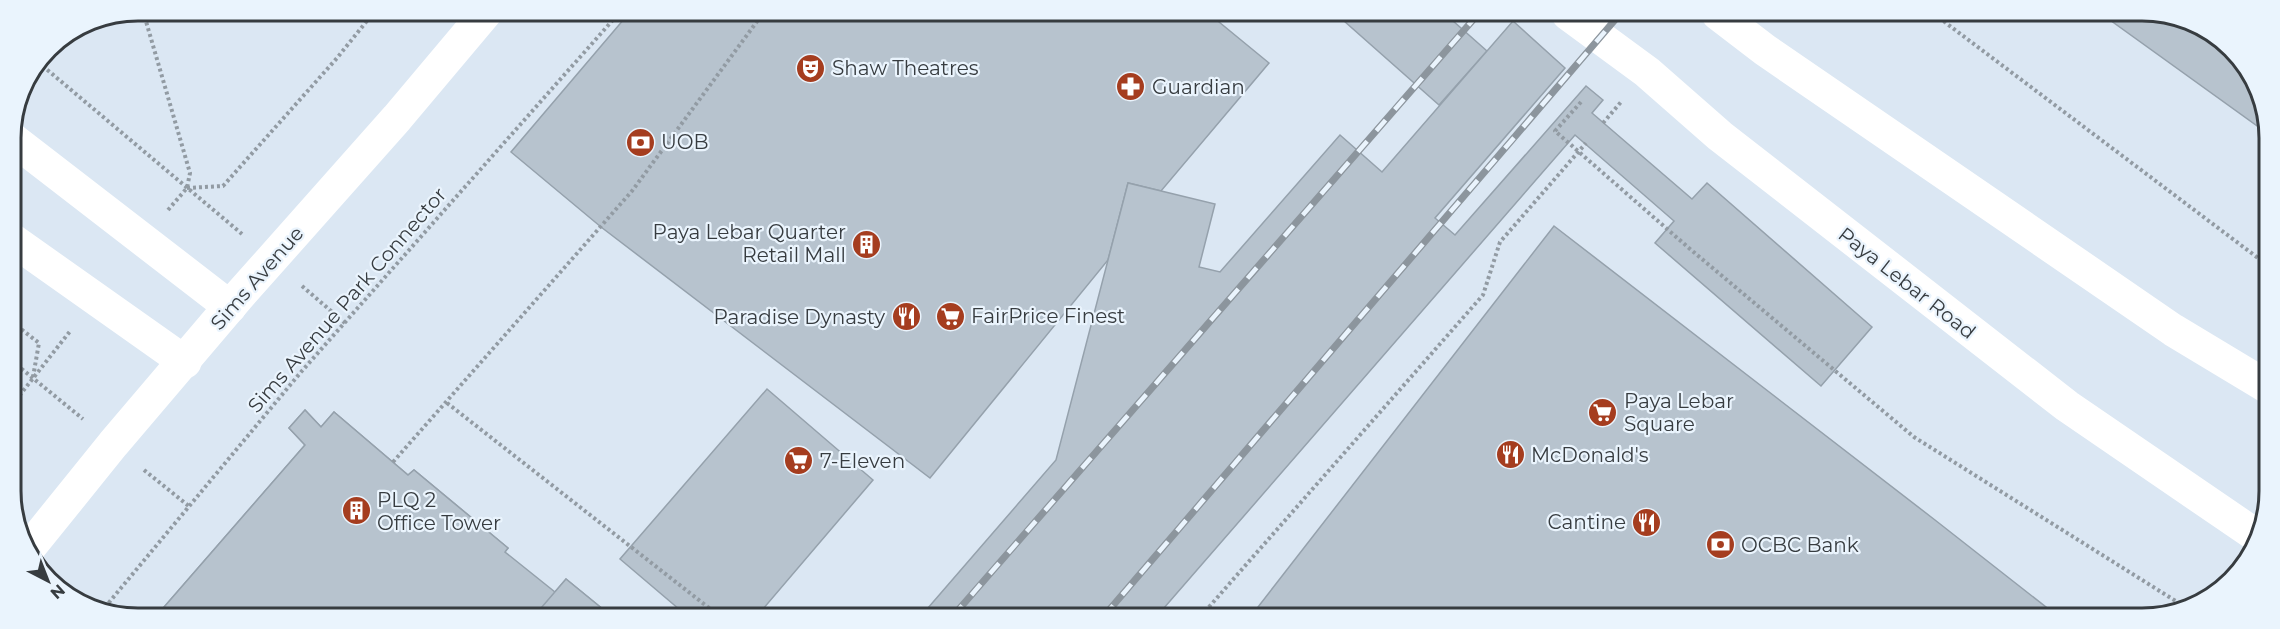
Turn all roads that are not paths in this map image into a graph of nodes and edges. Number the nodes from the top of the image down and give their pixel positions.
1 (479, 21) edge
2 (1578, 21) edge
3 (1727, 21) edge
4 (21, 146) edge
5 (21, 246) edge
6 (230, 307) junction
7 (185, 362) junction
8 (2259, 382) edge
9 (2251, 532) edge
10 (34, 543) edge

1 - 6 main road, Sims Avenue
2 - 9 main road, Paya Lebar Road
3 - 8 main road
4 - 6 main road
5 - 7 main road
6 - 7 main road, Sims Avenue
7 - 10 main road, Sims Avenue

